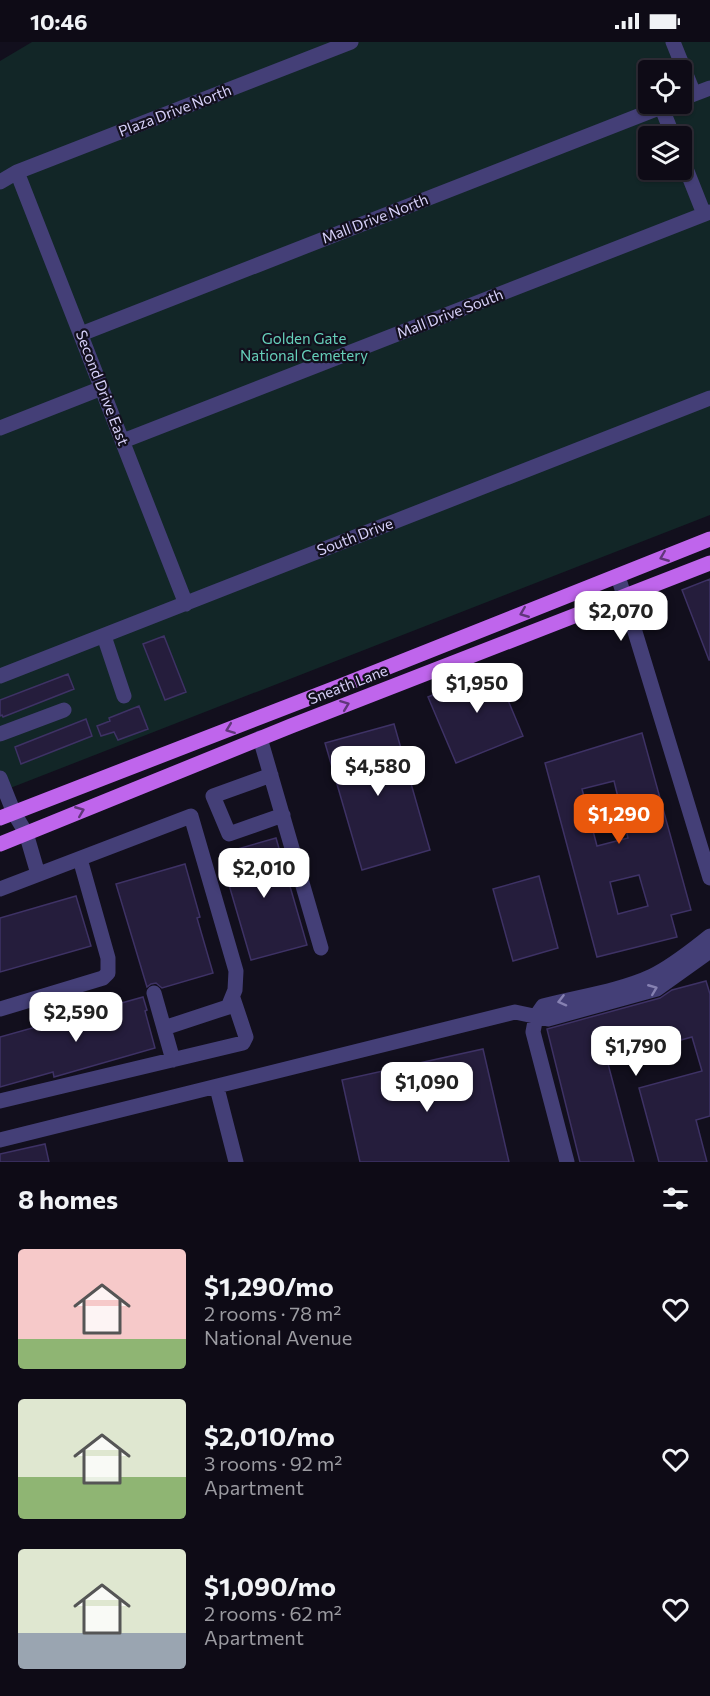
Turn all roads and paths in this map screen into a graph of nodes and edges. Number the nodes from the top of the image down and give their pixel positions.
1 (351, 42) edge
2 (673, 42) edge
3 (678, 60) edge
4 (710, 88) edge
5 (692, 94) edge
6 (642, 114) edge
7 (17, 172) junction
8 (692, 180) edge
9 (0, 182) edge
10 (707, 213) edge
11 (81, 334) junction
12 (102, 388) junction
13 (710, 398) edge
14 (0, 428) edge
15 (123, 441) junction
16 (710, 539) edge
17 (710, 563) edge
18 (618, 576) junction
19 (624, 598) junction
20 (186, 603) junction
21 (104, 636) junction
22 (0, 676) edge
23 (124, 696) dead end
24 (64, 710) dead end
25 (0, 734) edge
26 (260, 738) junction
27 (271, 775) junction
28 (0, 778) edge
29 (283, 815) junction
30 (7, 816) edge
31 (26, 833) junction
32 (0, 844) edge
33 (80, 859) junction
34 (38, 874) junction
35 (710, 878) edge
36 (0, 889) edge
37 (710, 936) edge
38 (321, 948) dead end
39 (710, 951) edge
40 (154, 993) dead end
41 (233, 998) junction
42 (0, 1009) edge
43 (536, 1016) junction
44 (164, 1029) junction
45 (173, 1060) junction
46 (217, 1088) junction
47 (0, 1101) edge
48 (0, 1140) edge
49 (236, 1162) edge
50 (567, 1162) edge

1 - 7 street, Plaza Drive North
2 - 3 street
4 - 5 street
6 - 11 street, Mall Drive North
7 - 9 street, Plaza Drive North
7 - 11 street, Second Drive East
8 - 10 street
10 - 15 street, Mall Drive South
11 - 12 street, Second Drive East
12 - 14 street
12 - 15 street, Second Drive East
13 - 20 street, South Drive
15 - 20 street, Second Drive East
16 -> 18 main road, Sneath Lane
17 - 19 main road, Sneath Lane
18 - 19 street
18 -> 30 main road, Sneath Lane
26 -> 19 main road, Sneath Lane
19 - 35 street
20 - 21 street, South Drive
21 - 22 street, South Drive
21 - 23 street
24 - 25 street
26 - 27 street
31 -> 26 main road, Sneath Lane
27 - 29 street
27 - 29 street
28 - 30 street
29 - 38 street
30 - 31 street
31 - 32 main road, Sneath Lane
31 - 34 street
33 - 34 street
33 - 41 street
33 - 42 street
34 - 36 street
37 -> 43 street
43 -> 39 street
40 - 44 street
41 - 44 street
41 - 45 street
43 - 46 street
43 - 50 street
44 - 45 street
45 - 47 street
46 - 48 street
46 - 49 street

